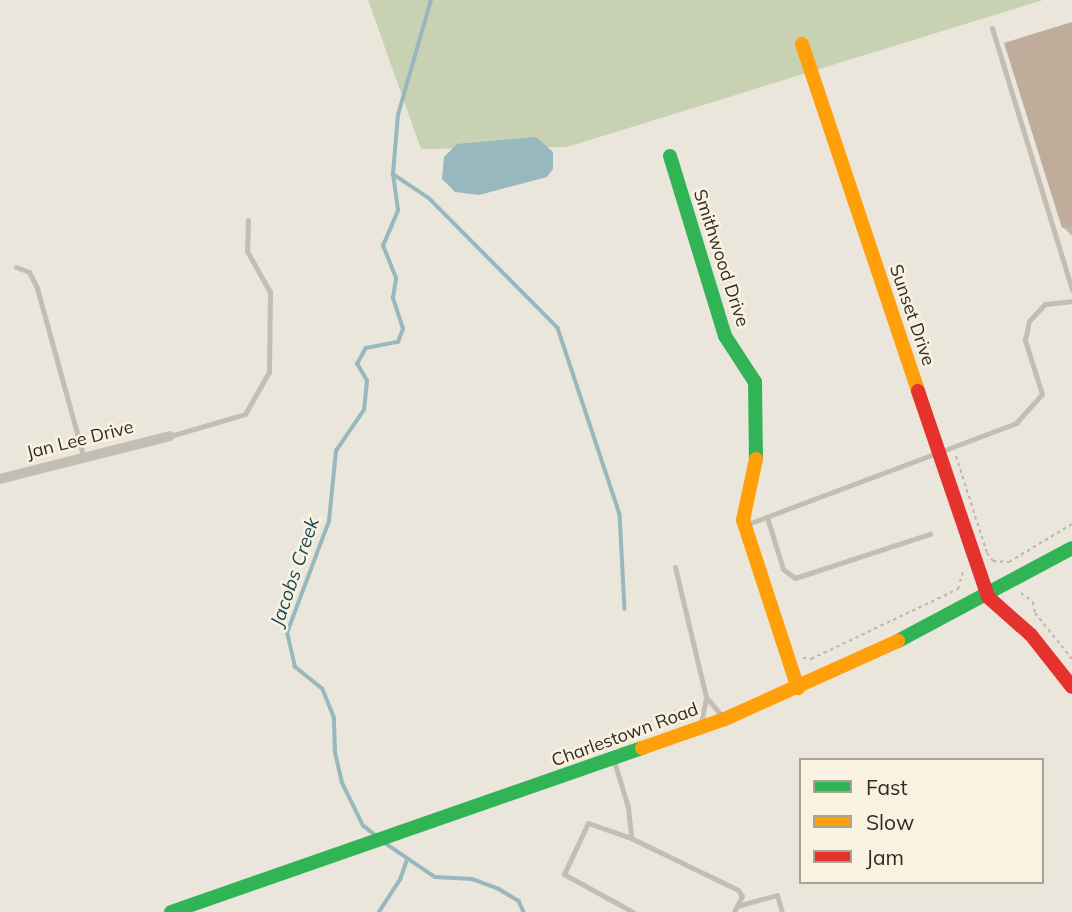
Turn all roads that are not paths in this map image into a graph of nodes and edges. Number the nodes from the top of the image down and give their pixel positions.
1 (992, 28) dead end
2 (802, 44) dead end
3 (670, 156) dead end
4 (248, 220) dead end
5 (16, 267) dead end
6 (1072, 290) edge
7 (1072, 301) edge
8 (170, 436) joint
9 (938, 452) junction
10 (83, 455) junction
11 (0, 479) edge
12 (767, 517) junction
13 (745, 525) junction
14 (930, 534) dead end
15 (1072, 548) edge
16 (675, 568) dead end
17 (988, 597) junction
18 (1071, 684) edge
19 (798, 688) junction
20 (706, 697) junction
21 (725, 719) junction
22 (699, 729) junction
23 (614, 761) junction
24 (631, 838) junction
25 (735, 909) edge
26 (171, 912) edge
27 (633, 912) edge
28 (782, 912) edge

1 - 6 lane
2 - 9 street, Sunset Drive
3 - 13 street, Smithwood Drive
4 - 8 lane
5 - 10 lane
7 - 9 lane
8 - 10 street, Jan Lee Drive
9 - 12 lane
9 - 17 street, Sunset Drive
10 - 11 street, Jan Lee Drive
12 - 13 lane
12 - 14 lane
13 - 19 street, Smithwood Drive
15 - 17 street, Charlestown Road
16 - 20 lane
17 - 18 street
17 - 19 street, Charlestown Road
19 - 21 street, Charlestown Road
20 - 21 lane
20 - 22 lane
21 - 22 street, Charlestown Road
22 - 23 street, Charlestown Road
23 - 24 lane
23 - 26 street, Charlestown Road
24 - 25 lane
24 - 27 lane
25 - 28 lane

